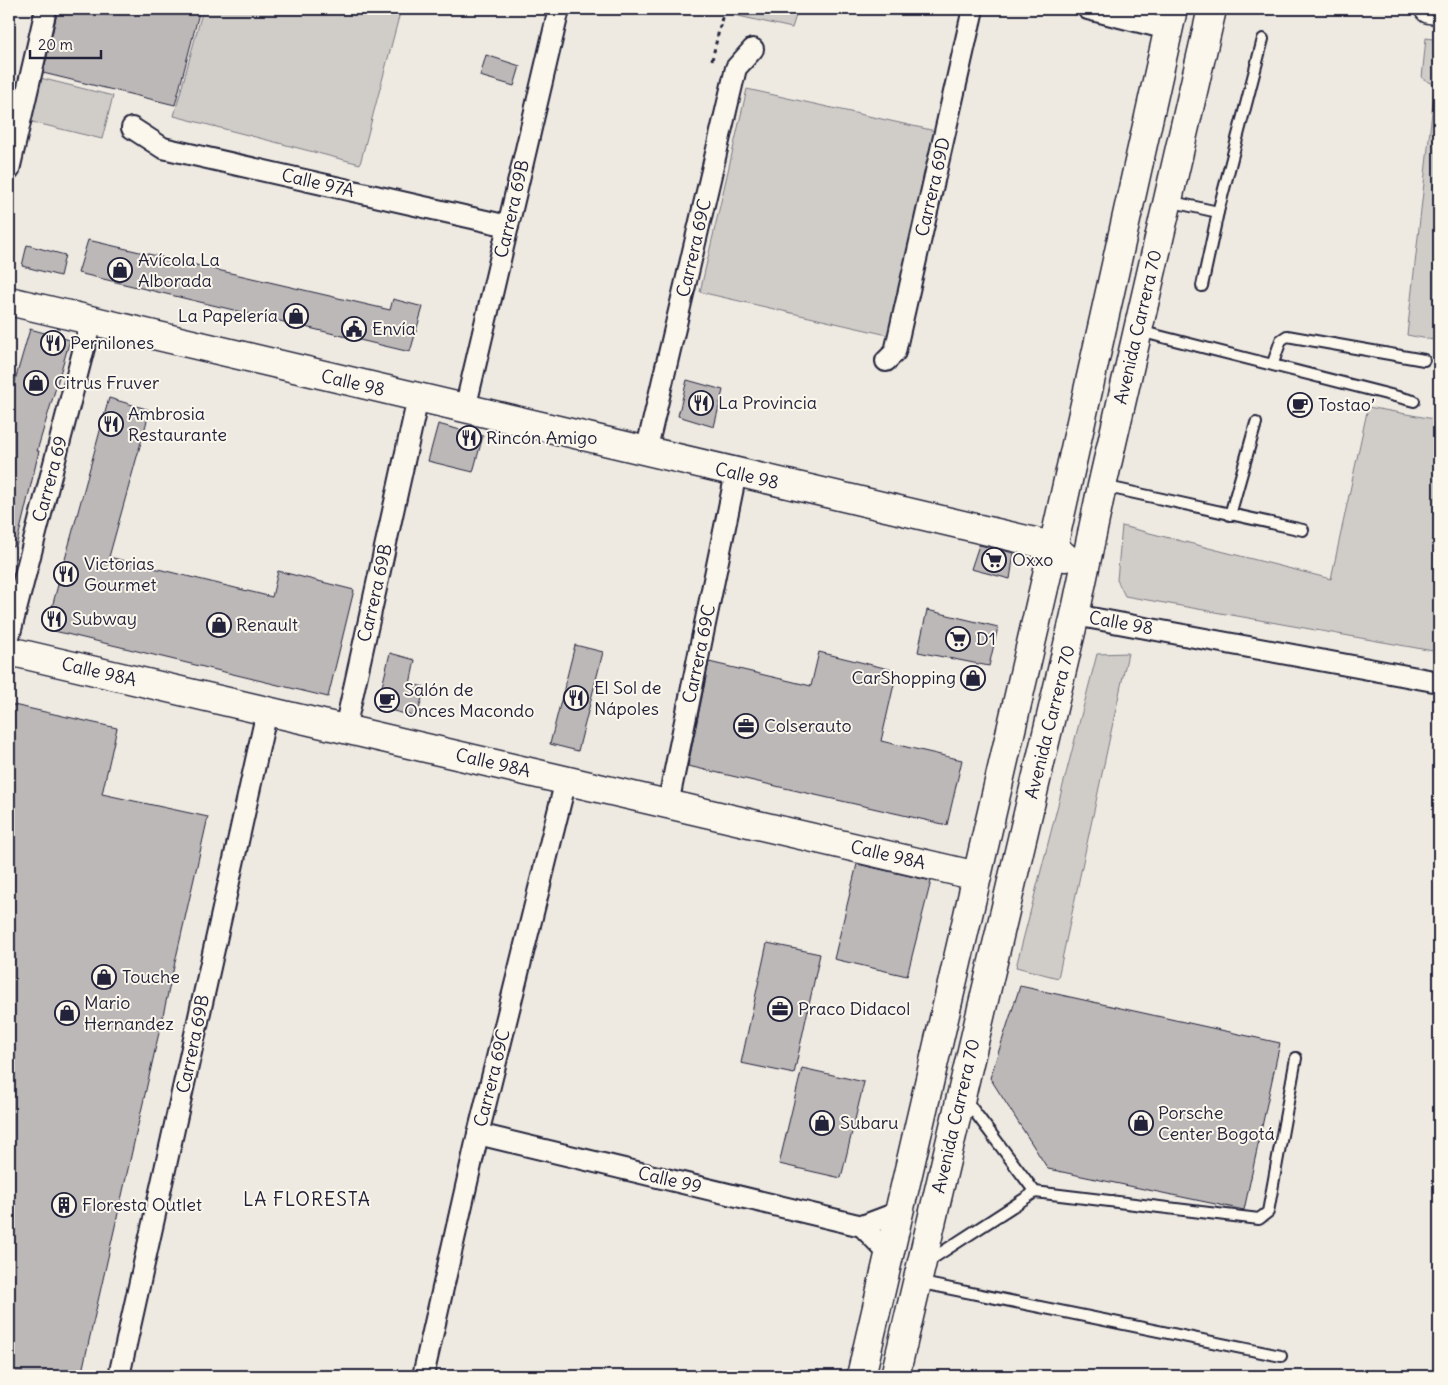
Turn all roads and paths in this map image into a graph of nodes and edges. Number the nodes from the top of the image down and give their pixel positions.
1 (46, 9) edge
2 (559, 9) edge
3 (724, 9) edge
4 (973, 9) edge
5 (1088, 9) edge
6 (1430, 9) edge
7 (1439, 10) edge
8 (1215, 11) edge
9 (1171, 19) edge
10 (1262, 39) dead end
11 (753, 49) dead end
12 (712, 60) dead end
13 (132, 128) dead end
14 (9, 170) edge
15 (1167, 200) junction
16 (1218, 212) junction
17 (508, 226) junction
18 (1202, 286) dead end
19 (9, 301) edge
20 (91, 321) junction
21 (1138, 330) junction
22 (1424, 360) dead end
23 (886, 361) dead end
24 (1273, 364) junction
25 (418, 398) junction
26 (1414, 401) dead end
27 (465, 409) junction
28 (1256, 423) dead end
29 (646, 452) junction
30 (736, 474) junction
31 (1102, 486) junction
32 (1230, 515) junction
33 (1303, 530) dead end
34 (1052, 546) junction
35 (1076, 615) junction
36 (9, 637) edge
37 (9, 651) edge
38 (1439, 682) edge
39 (266, 711) junction
40 (345, 729) junction
41 (566, 780) junction
42 (668, 804) junction
43 (977, 876) junction
44 (1296, 1058) dead end
45 (961, 1095) junction
46 (478, 1134) junction
47 (1035, 1192) junction
48 (899, 1212) junction
49 (862, 1226) junction
50 (889, 1254) junction
51 (919, 1274) junction
52 (1281, 1356) dead end
53 (119, 1376) edge
54 (423, 1376) edge
55 (862, 1376) edge
56 (896, 1376) edge

1 - 14 street
2 - 17 street, Carrera 69B
3 - 12 path
4 - 23 street, Carrera 69D
5 - 9 street
6 - 7 street
8 - 15 street, Avenida Carrera 70
9 - 34 street, Avenida Carrera 70
10 - 16 lane
11 - 29 street, Carrera 69C
13 - 17 street, Calle 97A
15 - 16 lane
15 - 21 street, Avenida Carrera 70
16 - 18 lane
17 - 27 street, Carrera 69B
19 - 20 street, Calle 98
20 - 25 street, Calle 98
20 - 36 street, Carrera 69
21 - 24 lane
21 - 31 street, Avenida Carrera 70
22 - 24 lane
24 - 26 lane
25 - 27 street, Calle 98
25 - 40 street, Carrera 69B
27 - 29 street, Calle 98
28 - 32 lane
29 - 30 street, Calle 98
30 - 34 street, Calle 98
30 - 42 street, Carrera 69C
31 - 32 lane
31 - 35 street, Avenida Carrera 70
32 - 33 lane
34 - 35 street, Calle 98
34 - 43 street, Avenida Carrera 70
35 - 38 street, Calle 98
35 - 45 street, Avenida Carrera 70
37 - 39 street, Calle 98A
39 - 40 street, Calle 98A
39 - 53 street, Carrera 69B
40 - 41 street, Calle 98A
41 - 42 street, Calle 98A
41 - 46 street, Carrera 69C
42 - 43 street, Calle 98A
43 - 48 street, Avenida Carrera 70
44 - 47 lane
45 - 47 lane
45 - 51 street, Avenida Carrera 70
46 - 49 street, Calle 99
46 - 54 street, Carrera 69C
47 - 51 lane
48 - 49 street
48 - 50 street, Avenida Carrera 70
48 - 51 street
49 - 50 street
50 - 55 street, Avenida Carrera 70
51 - 52 lane
51 - 56 street, Avenida Carrera 70

